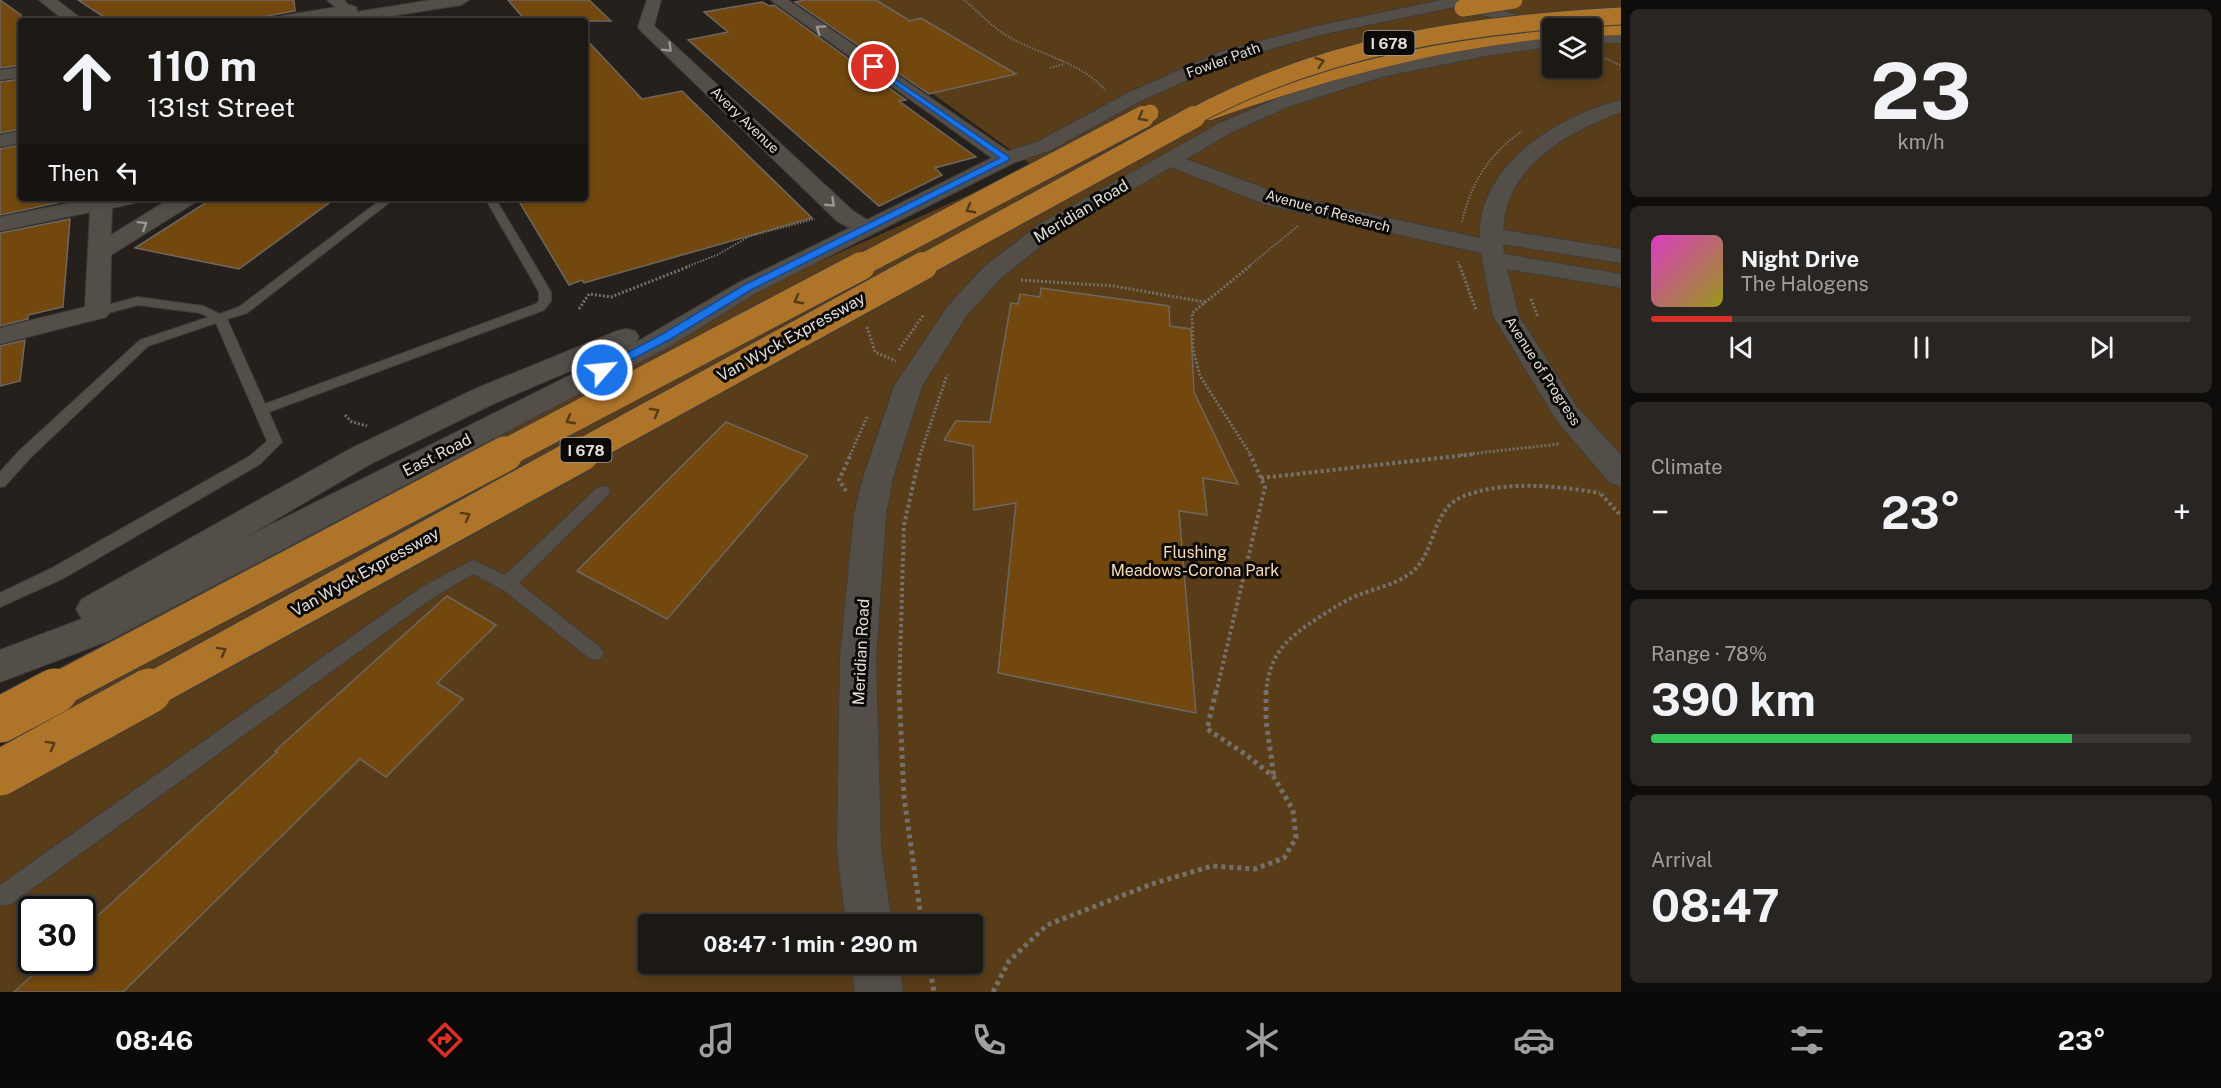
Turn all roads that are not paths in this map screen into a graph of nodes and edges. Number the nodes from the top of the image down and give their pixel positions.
1 (46, 0) edge
2 (411, 0) edge
3 (461, 0) edge
4 (654, 0) edge
5 (778, 0) edge
6 (1495, 0) edge
7 (1514, 0) edge
8 (1621, 7) edge
9 (347, 12) edge
10 (1436, 12) junction
11 (1621, 16) edge
12 (72, 18) edge
13 (303, 18) edge
14 (1542, 28) edge
15 (1621, 30) edge
16 (1602, 31) edge
17 (1542, 32) edge
18 (1602, 38) edge
19 (1621, 38) edge
20 (1542, 44) edge
21 (1313, 47) junction
22 (18, 64) edge
23 (0, 67) edge
24 (18, 72) edge
25 (0, 75) edge
26 (1621, 106) edge
27 (1171, 127) junction
28 (18, 138) edge
29 (0, 141) edge
30 (1006, 159) junction
31 (1168, 159) junction
32 (102, 201) edge
33 (181, 201) edge
34 (386, 201) edge
35 (492, 201) edge
36 (0, 225) edge
37 (867, 229) junction
38 (1492, 247) junction
39 (100, 252) junction
40 (1621, 256) edge
41 (1621, 281) edge
42 (98, 312) junction
43 (220, 318) junction
44 (0, 336) edge
45 (261, 410) junction
46 (1621, 475) edge
47 (0, 482) edge
48 (603, 491) dead end
49 (507, 584) junction
50 (0, 600) edge
51 (595, 653) dead end
52 (0, 665) edge
53 (0, 720) edge
54 (0, 773) edge
55 (3, 896) dead end
56 (868, 914) edge
57 (877, 974) edge
58 (879, 992) edge

1 - 12 main road
2 - 9 main road
3 - 9 main road
4 -> 37 street, Avery Avenue
30 -> 5 street
6 - 10 highway, bridge
7 - 10 highway, bridge
8 - 21 highway, Van Wyck Expressway / I 678
9 - 13 main road
10 - 21 highway
27 -> 11 highway, Van Wyck Expressway / I 678, bridge
14 - 30 street, Fowler Path
15 - 16 highway
17 - 27 highway, bridge
18 - 19 street
20 - 31 street, Meridian Road
21 -> 53 highway, Van Wyck Expressway / I 678, bridge
22 - 23 main road
24 - 25 main road
26 - 38 street, Avenue of Progress
54 -> 27 highway, Van Wyck Expressway / I 678, bridge
28 - 29 street
30 - 37 street, Fowler Path
31 - 38 street, Avenue of Research
31 - 56 street, Meridian Road
32 - 36 street
32 - 39 street
39 -> 33 street
34 - 43 lane
35 - 45 lane
37 - 52 street
38 - 40 street
38 - 41 street, Avenue of Research
38 - 46 street, Avenue of Progress
39 - 42 street
42 - 43 lane
42 - 44 street
43 - 45 lane
43 - 47 lane
45 - 50 lane
48 - 49 lane
49 - 51 lane
49 - 55 lane
57 - 58 street

